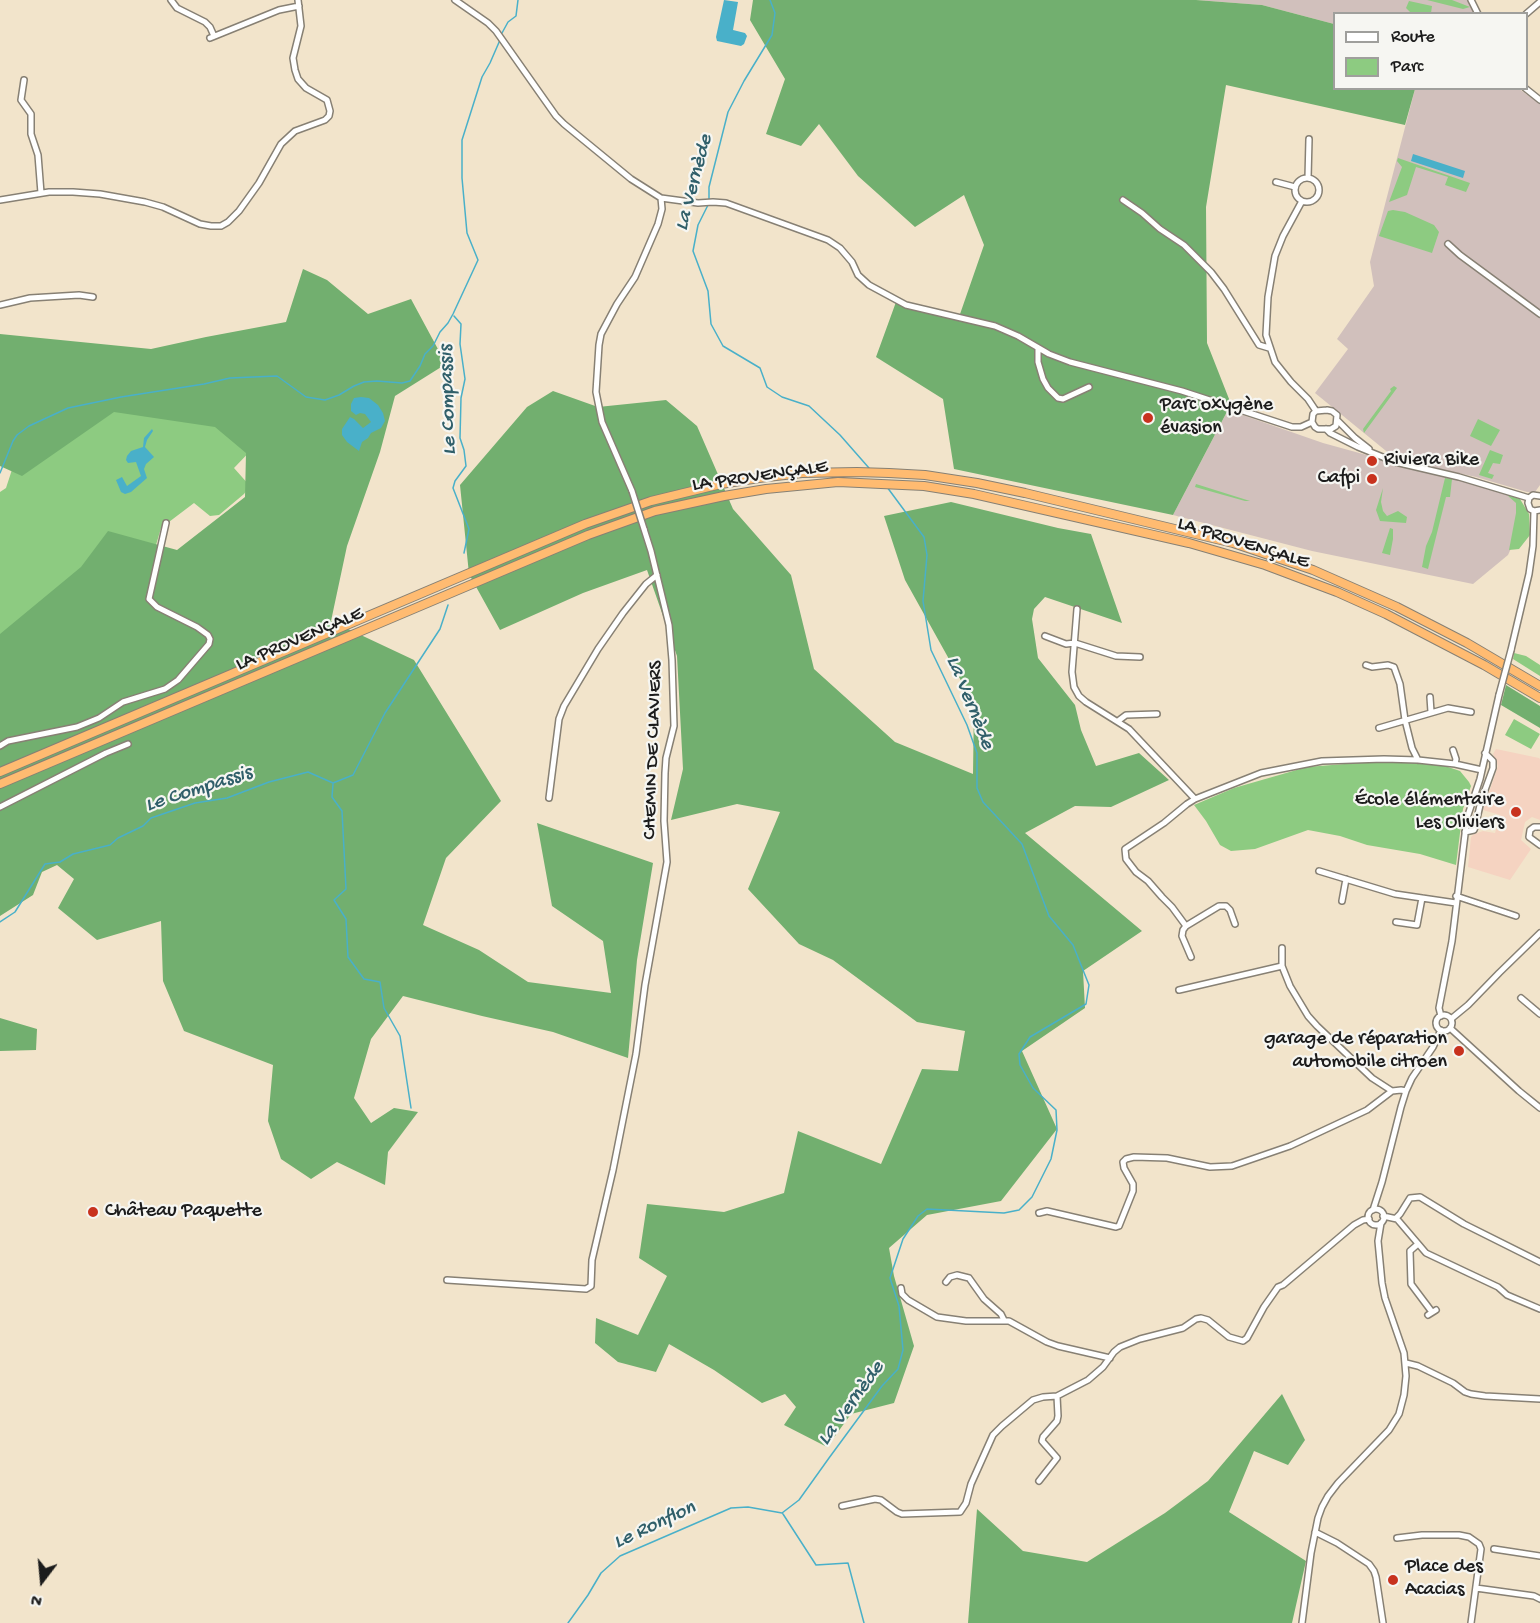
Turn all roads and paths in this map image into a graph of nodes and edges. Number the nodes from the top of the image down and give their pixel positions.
1 (171, 0) edge
2 (455, 0) edge
3 (1540, 2) edge
4 (298, 3) edge
5 (1528, 13) edge
6 (24, 80) dead end
7 (1528, 90) edge
8 (1540, 100) edge
9 (1309, 139) dead end
10 (1308, 178) junction
11 (1276, 182) dead end
12 (1295, 187) junction
13 (41, 193) junction
14 (662, 198) junction
15 (0, 200) edge
16 (1123, 200) dead end
17 (1302, 201) junction
18 (1448, 244) dead end
19 (93, 297) dead end
20 (0, 305) edge
21 (1540, 314) edge
22 (1038, 348) junction
23 (1269, 348) junction
24 (1089, 387) dead end
25 (1316, 411) junction
26 (1338, 421) junction
27 (1312, 422) junction
28 (1326, 429) junction
29 (1372, 452) junction
30 (1540, 495) edge
31 (1529, 498) junction
32 (1537, 511) edge
33 (166, 523) dead end
34 (657, 575) junction
35 (1077, 609) dead end
36 (1046, 636) dead end
37 (1075, 643) junction
38 (1140, 657) dead end
39 (1366, 665) dead end
40 (1540, 684) edge
41 (1430, 697) dead end
42 (1540, 698) edge
43 (1431, 712) junction
44 (1471, 712) dead end
45 (1156, 714) dead end
46 (1405, 720) junction
47 (1118, 721) junction
48 (1379, 728) dead end
49 (128, 744) dead end
50 (0, 746) edge
51 (1453, 750) dead end
52 (1485, 753) junction
53 (1418, 760) junction
54 (1455, 764) junction
55 (1482, 770) junction
56 (0, 772) edge
57 (0, 784) edge
58 (549, 798) dead end
59 (1195, 799) junction
60 (0, 807) edge
61 (1540, 827) edge
62 (1465, 832) junction
63 (1540, 845) edge
64 (1319, 872) dead end
65 (1346, 879) junction
66 (1456, 896) junction
67 (1422, 898) junction
68 (1342, 901) dead end
69 (1455, 903) junction
70 (1516, 916) dead end
71 (1396, 922) dead end
72 (1235, 924) dead end
73 (1186, 926) junction
74 (1540, 933) edge
75 (1282, 948) dead end
76 (1191, 957) dead end
77 (1282, 966) junction
78 (1179, 990) dead end
79 (1521, 998) dead end
80 (1540, 1014) edge
81 (1441, 1016) junction
82 (1451, 1019) junction
83 (1450, 1028) junction
84 (1441, 1030) junction
85 (1392, 1091) junction
86 (1406, 1091) junction
87 (1540, 1108) edge
88 (1378, 1196) junction
89 (1373, 1210) junction
90 (1039, 1213) dead end
91 (1382, 1214) junction
92 (1396, 1218) junction
93 (1370, 1221) junction
94 (1381, 1223) junction
95 (1378, 1240) junction
96 (1418, 1244) junction
97 (1540, 1262) edge
98 (447, 1280) dead end
99 (946, 1282) dead end
100 (901, 1288) dead end
101 (1540, 1309) edge
102 (1432, 1312) dead end
103 (1004, 1320) junction
104 (1110, 1358) junction
105 (1406, 1363) junction
106 (1057, 1396) junction
107 (1540, 1399) edge
108 (1039, 1480) dead end
109 (842, 1506) dead end
110 (1315, 1532) junction
111 (1397, 1538) dead end
112 (1494, 1550) dead end
113 (1540, 1556) edge
114 (1476, 1588) junction
115 (1540, 1599) edge
116 (1302, 1623) edge
117 (1383, 1623) edge
118 (1471, 1623) edge

1 - 4 street
2 - 14 street
3 - 5 street
4 - 13 street
6 - 13 street
7 - 8 street
9 - 10 street
10 - 12 street
10 - 17 street
11 - 12 street
12 - 17 street
13 - 15 street
14 - 22 street
14 - 34 street, CHEMIN DE CLAVIERS, bridge
16 - 23 street
17 - 23 street
18 - 21 street
19 - 20 street
22 - 24 street
22 - 27 street
23 - 25 street
25 - 26 street
25 - 27 street
26 - 28 street
26 - 29 street
27 - 28 street
28 - 29 street
29 - 31 street
30 - 31 street
31 - 32 street
32 - 52 street, bridge
33 - 50 street
34 - 58 street
34 - 98 street, CHEMIN DE CLAVIERS
35 - 37 street
36 - 37 street
37 - 38 street
37 - 47 street
39 - 46 street
40 - 56 highway, LA PROVENÇALE
41 - 43 street
42 - 57 highway, LA PROVENÇALE
43 - 44 street
43 - 46 street
45 - 47 street
46 - 48 street
46 - 53 street
47 - 59 street
49 - 60 street
51 - 54 street
52 - 55 street
52 - 62 street
53 - 54 street
53 - 59 street
54 - 55 street
55 - 62 street
59 - 73 street
61 - 63 street
62 - 66 street
64 - 65 street
65 - 67 street
65 - 68 street
66 - 69 street
66 - 70 street
67 - 69 street
67 - 71 street
69 - 81 street
72 - 73 street
73 - 76 street
74 - 82 street
75 - 77 street
77 - 78 street
77 - 85 street
79 - 80 street
81 - 82 street
81 - 84 street
82 - 83 street
83 - 84 street
83 - 87 street
84 - 86 street
85 - 86 street
85 - 90 street
86 - 88 street
88 - 89 street
88 - 91 street
89 - 91 street
89 - 93 street
91 - 92 street
91 - 94 street
92 - 96 street
92 - 97 street
93 - 94 street
93 - 95 street
93 - 104 street
94 - 95 street
95 - 105 street
96 - 101 street
96 - 102 street
99 - 103 street
100 - 103 street
103 - 104 street
104 - 106 street
105 - 107 street
105 - 110 street
106 - 108 street
106 - 109 street
110 - 116 street
110 - 117 street
111 - 114 street
112 - 113 street
114 - 115 street
114 - 118 street

